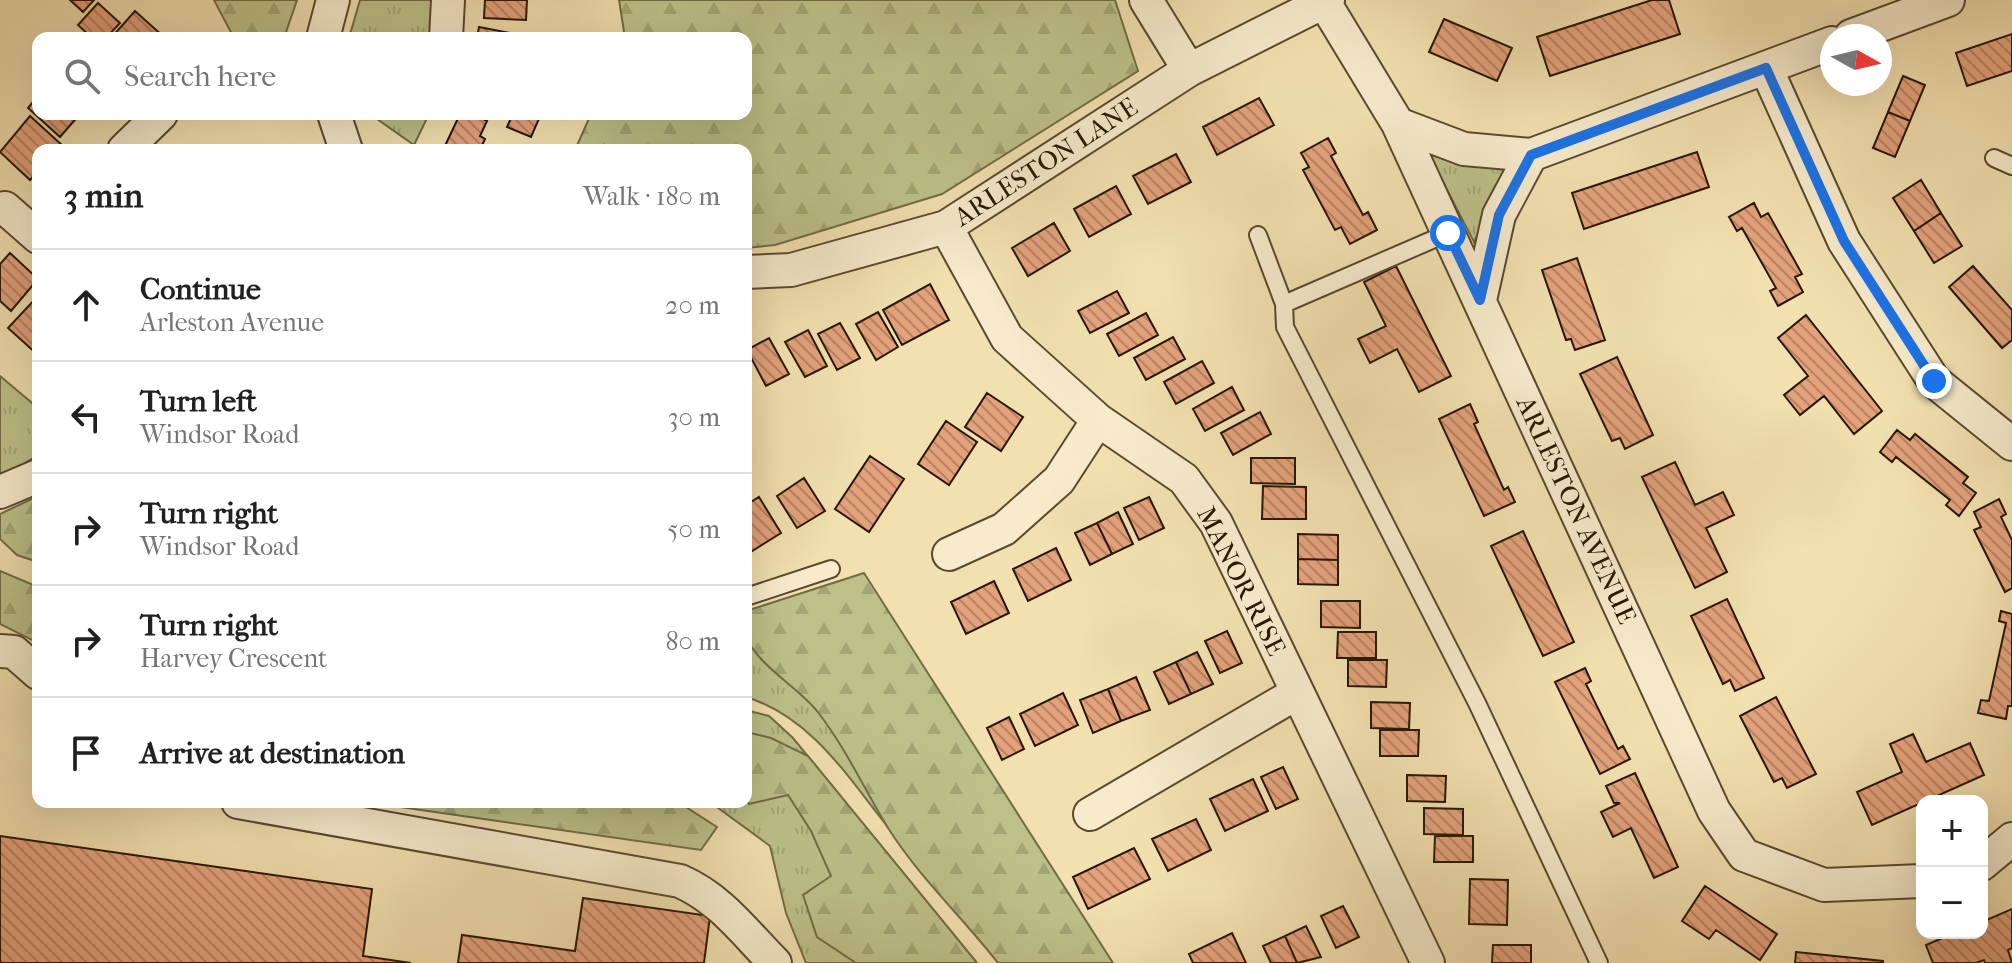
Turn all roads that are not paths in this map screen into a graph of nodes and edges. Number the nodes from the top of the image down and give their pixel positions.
1 (333, 0) edge
2 (448, 0) edge
3 (1146, 0) edge
4 (1948, 0) edge
5 (1326, 1) edge
6 (1883, 24) edge
7 (325, 32) edge
8 (446, 32) edge
9 (1820, 48) edge
10 (1766, 68) junction
11 (1189, 70) junction
12 (155, 120) edge
13 (336, 120) edge
14 (1398, 124) junction
15 (130, 144) edge
16 (344, 144) edge
17 (1531, 155) junction
18 (1994, 158) dead end
19 (2012, 166) edge
20 (5, 208) dead end
21 (946, 227) junction
22 (32, 232) edge
23 (1448, 233) junction
24 (1258, 235) dead end
25 (752, 272) edge
26 (1480, 300) junction
27 (1284, 304) junction
28 (1098, 420) junction
29 (2012, 444) edge
30 (32, 479) edge
31 (0, 492) edge
32 (949, 554) dead end
33 (831, 569) dead end
34 (752, 595) edge
35 (0, 651) edge
36 (32, 668) edge
37 (1297, 693) junction
38 (273, 808) edge
39 (1090, 814) dead end
40 (2012, 839) edge
41 (1988, 859) edge
42 (1916, 881) edge
43 (752, 950) edge
44 (775, 963) edge
45 (1428, 963) edge
46 (1599, 963) edge

1 - 7 street
2 - 8 street
3 - 11 street
4 - 6 street
5 - 11 street, ARLESTON LANE
5 - 14 street, ARLESTON AVENUE
9 - 10 street
10 - 17 street
10 - 29 street
11 - 21 street, ARLESTON LANE
12 - 15 street
13 - 16 street
14 - 17 street
14 - 23 street, ARLESTON AVENUE
17 - 26 street
18 - 19 lane
20 - 22 street
21 - 25 street, ARLESTON LANE
21 - 28 street, MANOR RISE
23 - 26 street, ARLESTON AVENUE
23 - 27 lane
24 - 27 lane
26 - 42 street, ARLESTON AVENUE
27 - 46 lane
28 - 32 street
28 - 37 street, MANOR RISE
30 - 31 street
33 - 34 lane
35 - 36 street
37 - 39 street
37 - 45 street, MANOR RISE
38 - 43 street
40 - 41 street
43 - 44 street

